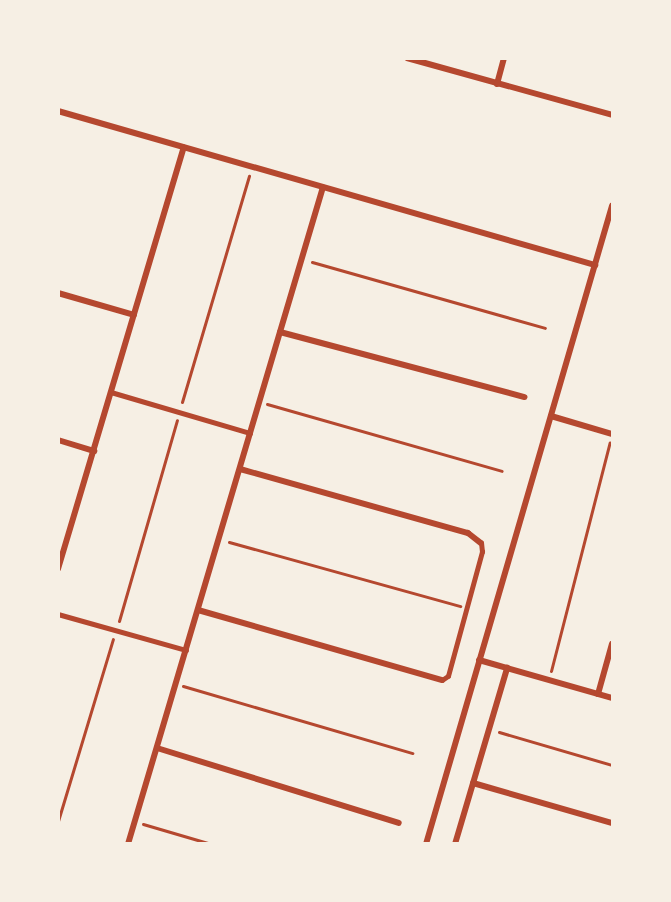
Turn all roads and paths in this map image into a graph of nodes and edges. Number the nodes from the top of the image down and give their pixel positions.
1 (407, 58) edge
2 (504, 58) edge
3 (497, 84) junction
4 (58, 111) edge
5 (612, 115) edge
6 (184, 147) junction
7 (252, 166) junction
8 (323, 187) junction
9 (612, 208) edge
10 (302, 259) junction
11 (595, 265) junction
12 (58, 293) edge
13 (134, 315) junction
14 (545, 328) dead end
15 (280, 332) junction
16 (111, 392) junction
17 (524, 397) dead end
18 (259, 402) junction
19 (179, 412) junction
20 (551, 416) junction
21 (250, 433) junction
22 (612, 434) edge
23 (58, 440) edge
24 (94, 451) junction
25 (240, 469) junction
26 (502, 471) dead end
27 (218, 540) junction
28 (482, 543) joint
29 (58, 569) edge
30 (467, 608) junction
31 (198, 610) junction
32 (58, 614) edge
33 (116, 630) junction
34 (612, 644) edge
35 (186, 650) junction
36 (479, 660) junction
37 (507, 668) junction
38 (442, 680) joint
39 (549, 680) junction
40 (176, 684) junction
41 (598, 694) junction
42 (612, 698) edge
43 (489, 729) junction
44 (157, 748) junction
45 (412, 753) dead end
46 (612, 765) edge
47 (473, 783) junction
48 (58, 821) edge
49 (135, 822) junction
50 (399, 823) dead end
51 (612, 823) edge
52 (129, 843) edge
53 (211, 843) edge
54 (426, 843) edge
55 (455, 843) edge

1 - 3 street
2 - 3 street
3 - 5 street
4 - 6 street
6 - 7 street
6 - 13 street
7 - 8 street
7 - 19 path
8 - 10 street
8 - 11 street
9 - 11 street
10 - 14 path
10 - 15 street
11 - 20 street
12 - 13 street
13 - 16 street
15 - 17 street
15 - 18 street
16 - 19 lane
16 - 24 street
18 - 21 street
18 - 26 path
19 - 21 lane
19 - 33 path
20 - 22 street
20 - 36 street
21 - 25 street
22 - 39 path
23 - 24 street
24 - 29 street
25 - 27 street
25 - 28 street
27 - 30 path
27 - 31 street
28 - 30 lane
30 - 38 lane
31 - 35 street
31 - 38 street
32 - 33 lane
33 - 35 lane
33 - 48 path
34 - 41 street
35 - 40 street
36 - 37 street
36 - 54 street
37 - 39 street
37 - 43 street
39 - 41 street
40 - 44 street
40 - 45 path
41 - 42 street
43 - 46 path
43 - 47 street
44 - 49 street
44 - 50 street
47 - 51 street
47 - 55 street
49 - 52 street
49 - 53 path

